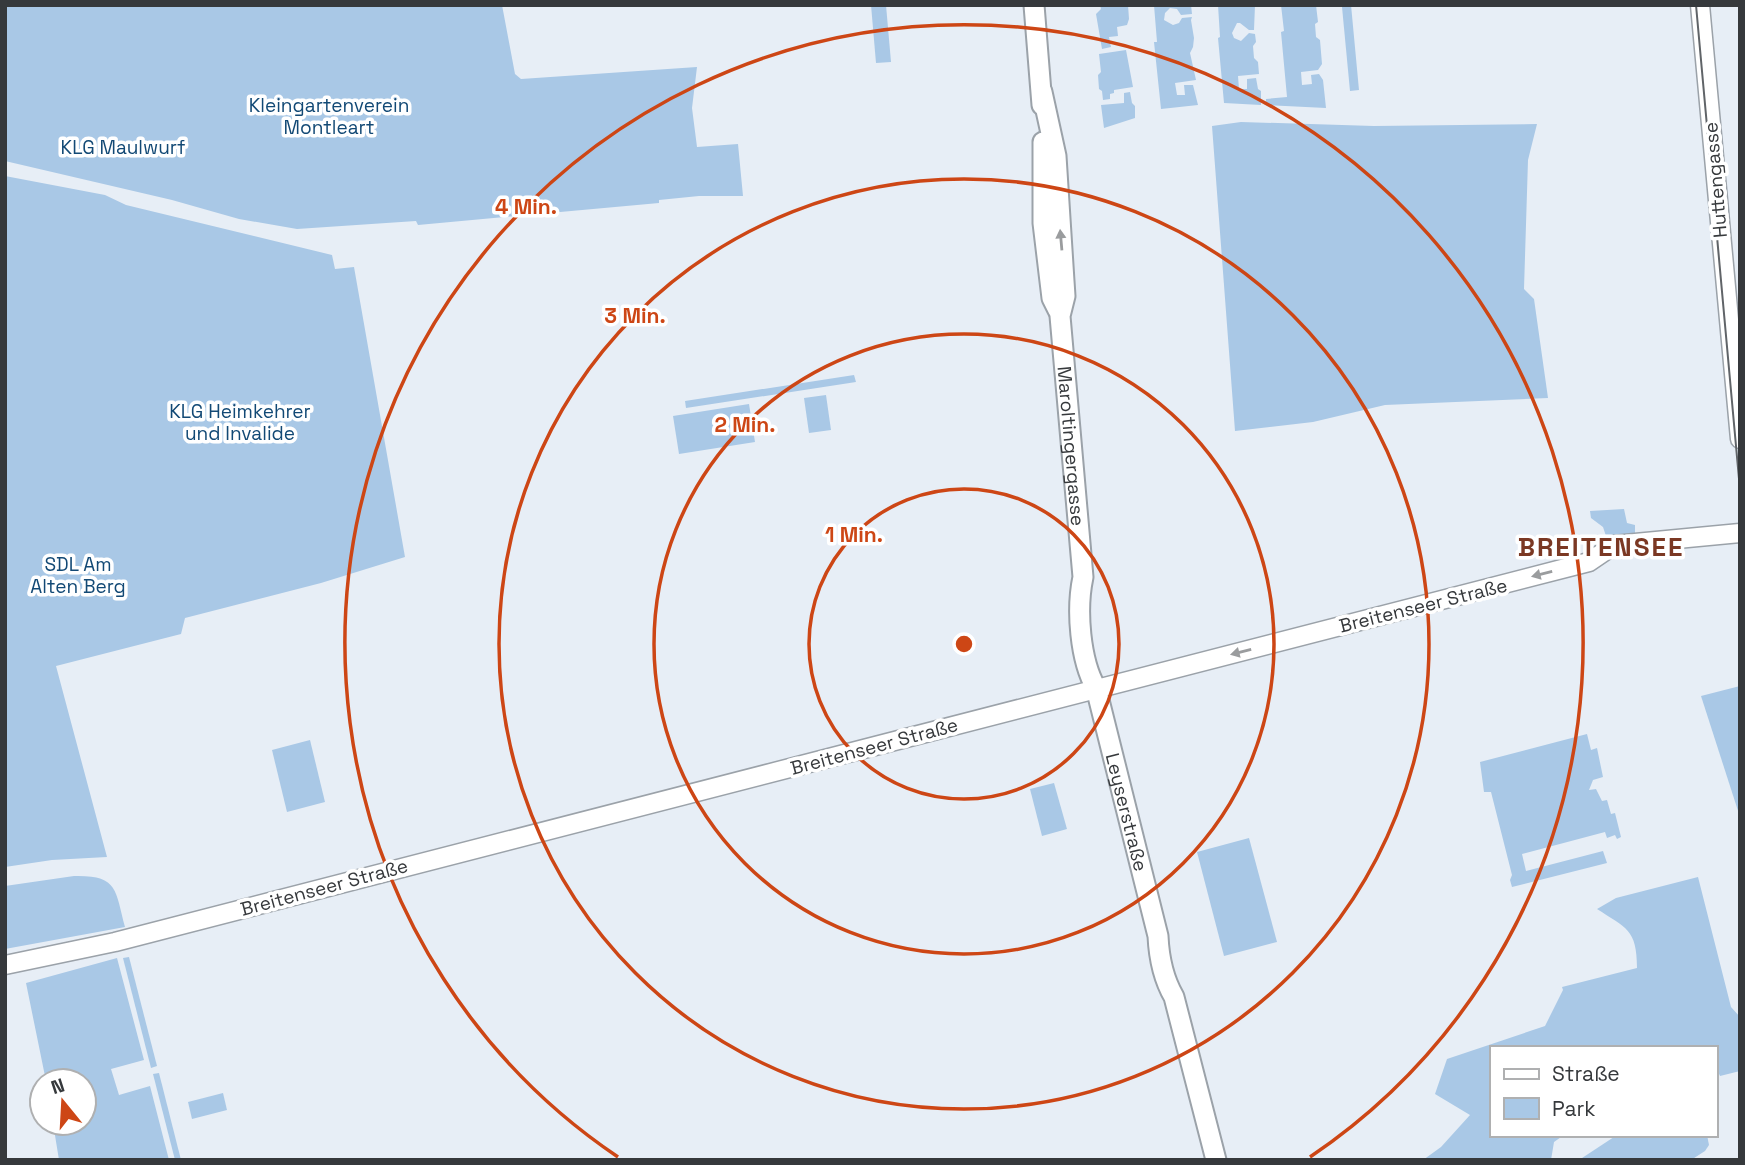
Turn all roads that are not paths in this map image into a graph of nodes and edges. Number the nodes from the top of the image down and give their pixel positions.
1 (1034, 5) edge
2 (1700, 5) edge
3 (1740, 439) edge
4 (1740, 533) edge
5 (1096, 688) junction
6 (5, 965) edge
7 (1216, 1160) edge

1 - 5 main road, Maroltingergasse
2 - 3 street, Huttengasse
4 -> 5 street, Breitenseer Straße
5 - 6 street, Breitenseer Straße
5 - 7 main road, Leyserstraße

